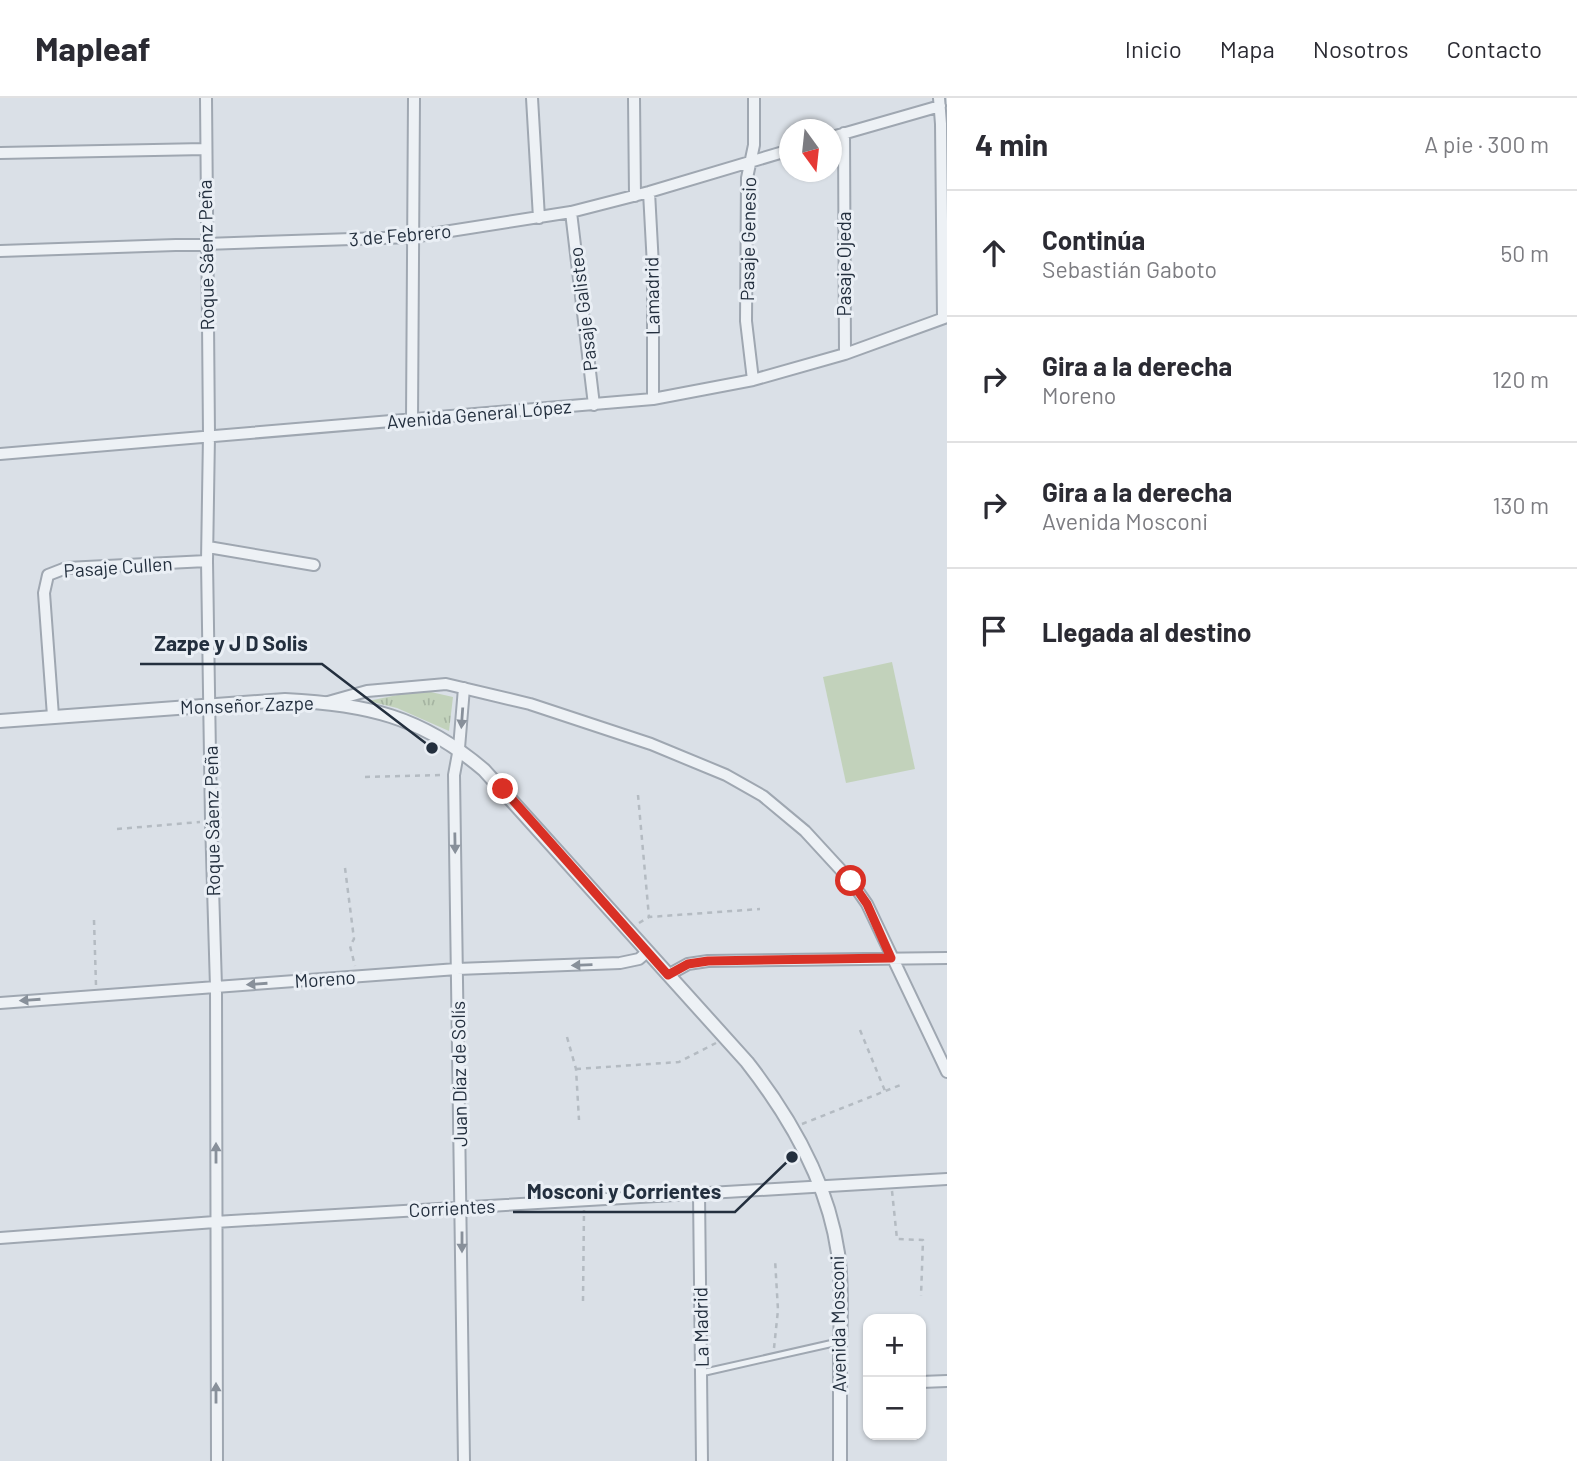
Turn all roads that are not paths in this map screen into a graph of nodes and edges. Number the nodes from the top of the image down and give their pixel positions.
1 (206, 98) edge
2 (414, 98) edge
3 (532, 98) edge
4 (634, 98) edge
5 (754, 98) edge
6 (939, 102) edge
7 (844, 133) joint
8 (205, 149) junction
9 (0, 153) edge
10 (779, 153) edge
11 (751, 161) junction
12 (649, 192) junction
13 (635, 196) junction
14 (571, 212) junction
15 (539, 218) junction
16 (412, 237) junction
17 (206, 244) junction
18 (0, 251) edge
19 (945, 318) edge
20 (845, 354) junction
21 (753, 380) junction
22 (653, 399) junction
23 (594, 405) junction
24 (412, 420) junction
25 (209, 435) junction
26 (0, 454) edge
27 (208, 547) junction
28 (207, 561) junction
29 (314, 565) dead end
30 (464, 688) junction
31 (328, 702) junction
32 (209, 705) junction
33 (53, 716) junction
34 (0, 721) edge
35 (459, 748) junction
36 (647, 952) junction
37 (891, 958) junction
38 (947, 958) edge
39 (457, 969) junction
40 (668, 975) junction
41 (216, 987) junction
42 (0, 1003) edge
43 (947, 1072) edge
44 (947, 1179) edge
45 (819, 1187) junction
46 (699, 1194) junction
47 (462, 1207) junction
48 (215, 1222) junction
49 (0, 1238) edge
50 (841, 1341) junction
51 (701, 1373) junction
52 (947, 1381) edge
53 (926, 1382) edge
54 (217, 1461) edge
55 (464, 1461) edge
56 (702, 1461) edge
57 (840, 1461) edge

1 - 8 street, Roque Sáenz Peña
2 - 16 street
3 - 15 street
4 - 13 street
5 - 11 street, Pasaje Genesio
6 - 7 street
6 - 19 street
7 - 20 street, Pasaje Ojeda
8 - 9 street
8 - 17 street, Roque Sáenz Peña
10 - 11 street, 3 de Febrero
11 - 12 street, 3 de Febrero
11 - 21 street, Pasaje Genesio
12 - 13 street, 3 de Febrero
12 - 22 street, Lamadrid
13 - 14 street, 3 de Febrero
14 - 15 street, 3 de Febrero
14 - 23 street, Pasaje Galisteo
15 - 16 street, 3 de Febrero
16 - 17 street, 3 de Febrero
16 - 24 street
17 - 18 street, 3 de Febrero
17 - 25 street, Roque Sáenz Peña
19 - 20 street, Avenida General López
20 - 21 street, Avenida General López
21 - 22 street, Avenida General López
22 - 23 street, Avenida General López
23 - 24 street, Avenida General López
24 - 25 street, Avenida General López
25 - 26 street, Avenida General López
25 - 27 street, Roque Sáenz Peña
27 - 28 street, Roque Sáenz Peña
27 - 29 street
28 - 32 street, Roque Sáenz Peña
28 - 33 street, Pasaje Cullen
30 - 31 street, Monseñor Zazpe
30 -> 35 street, Juan Díaz de Solís
30 - 37 street, Monseñor Zazpe
31 - 32 street, Monseñor Zazpe
31 - 35 street, Avenida Mosconi
32 - 33 street, Monseñor Zazpe
32 - 41 street, Roque Sáenz Peña
33 - 34 street, Monseñor Zazpe
35 - 36 street, Avenida Mosconi
35 -> 39 street, Juan Díaz de Solís
36 -> 39 street, Moreno
36 - 40 street, Avenida Mosconi
37 - 38 street
37 - 40 street
37 - 43 street, Monseñor Zazpe
39 -> 41 street, Moreno
39 - 47 street, Juan Díaz de Solís
40 - 45 street, Avenida Mosconi
41 -> 42 street, Moreno
48 -> 41 street, Roque Sáenz Peña
44 - 45 street, Corrientes
45 - 46 street, Corrientes
45 - 50 street, Avenida Mosconi
46 - 47 street, Corrientes
46 - 51 street, La Madrid
47 - 48 street, Corrientes
47 -> 55 street, Juan Díaz de Solís
48 - 49 street, Corrientes
54 -> 48 street, Roque Sáenz Peña
50 - 51 lane
50 - 57 street, Avenida Mosconi
51 - 56 street, La Madrid
52 - 53 street

